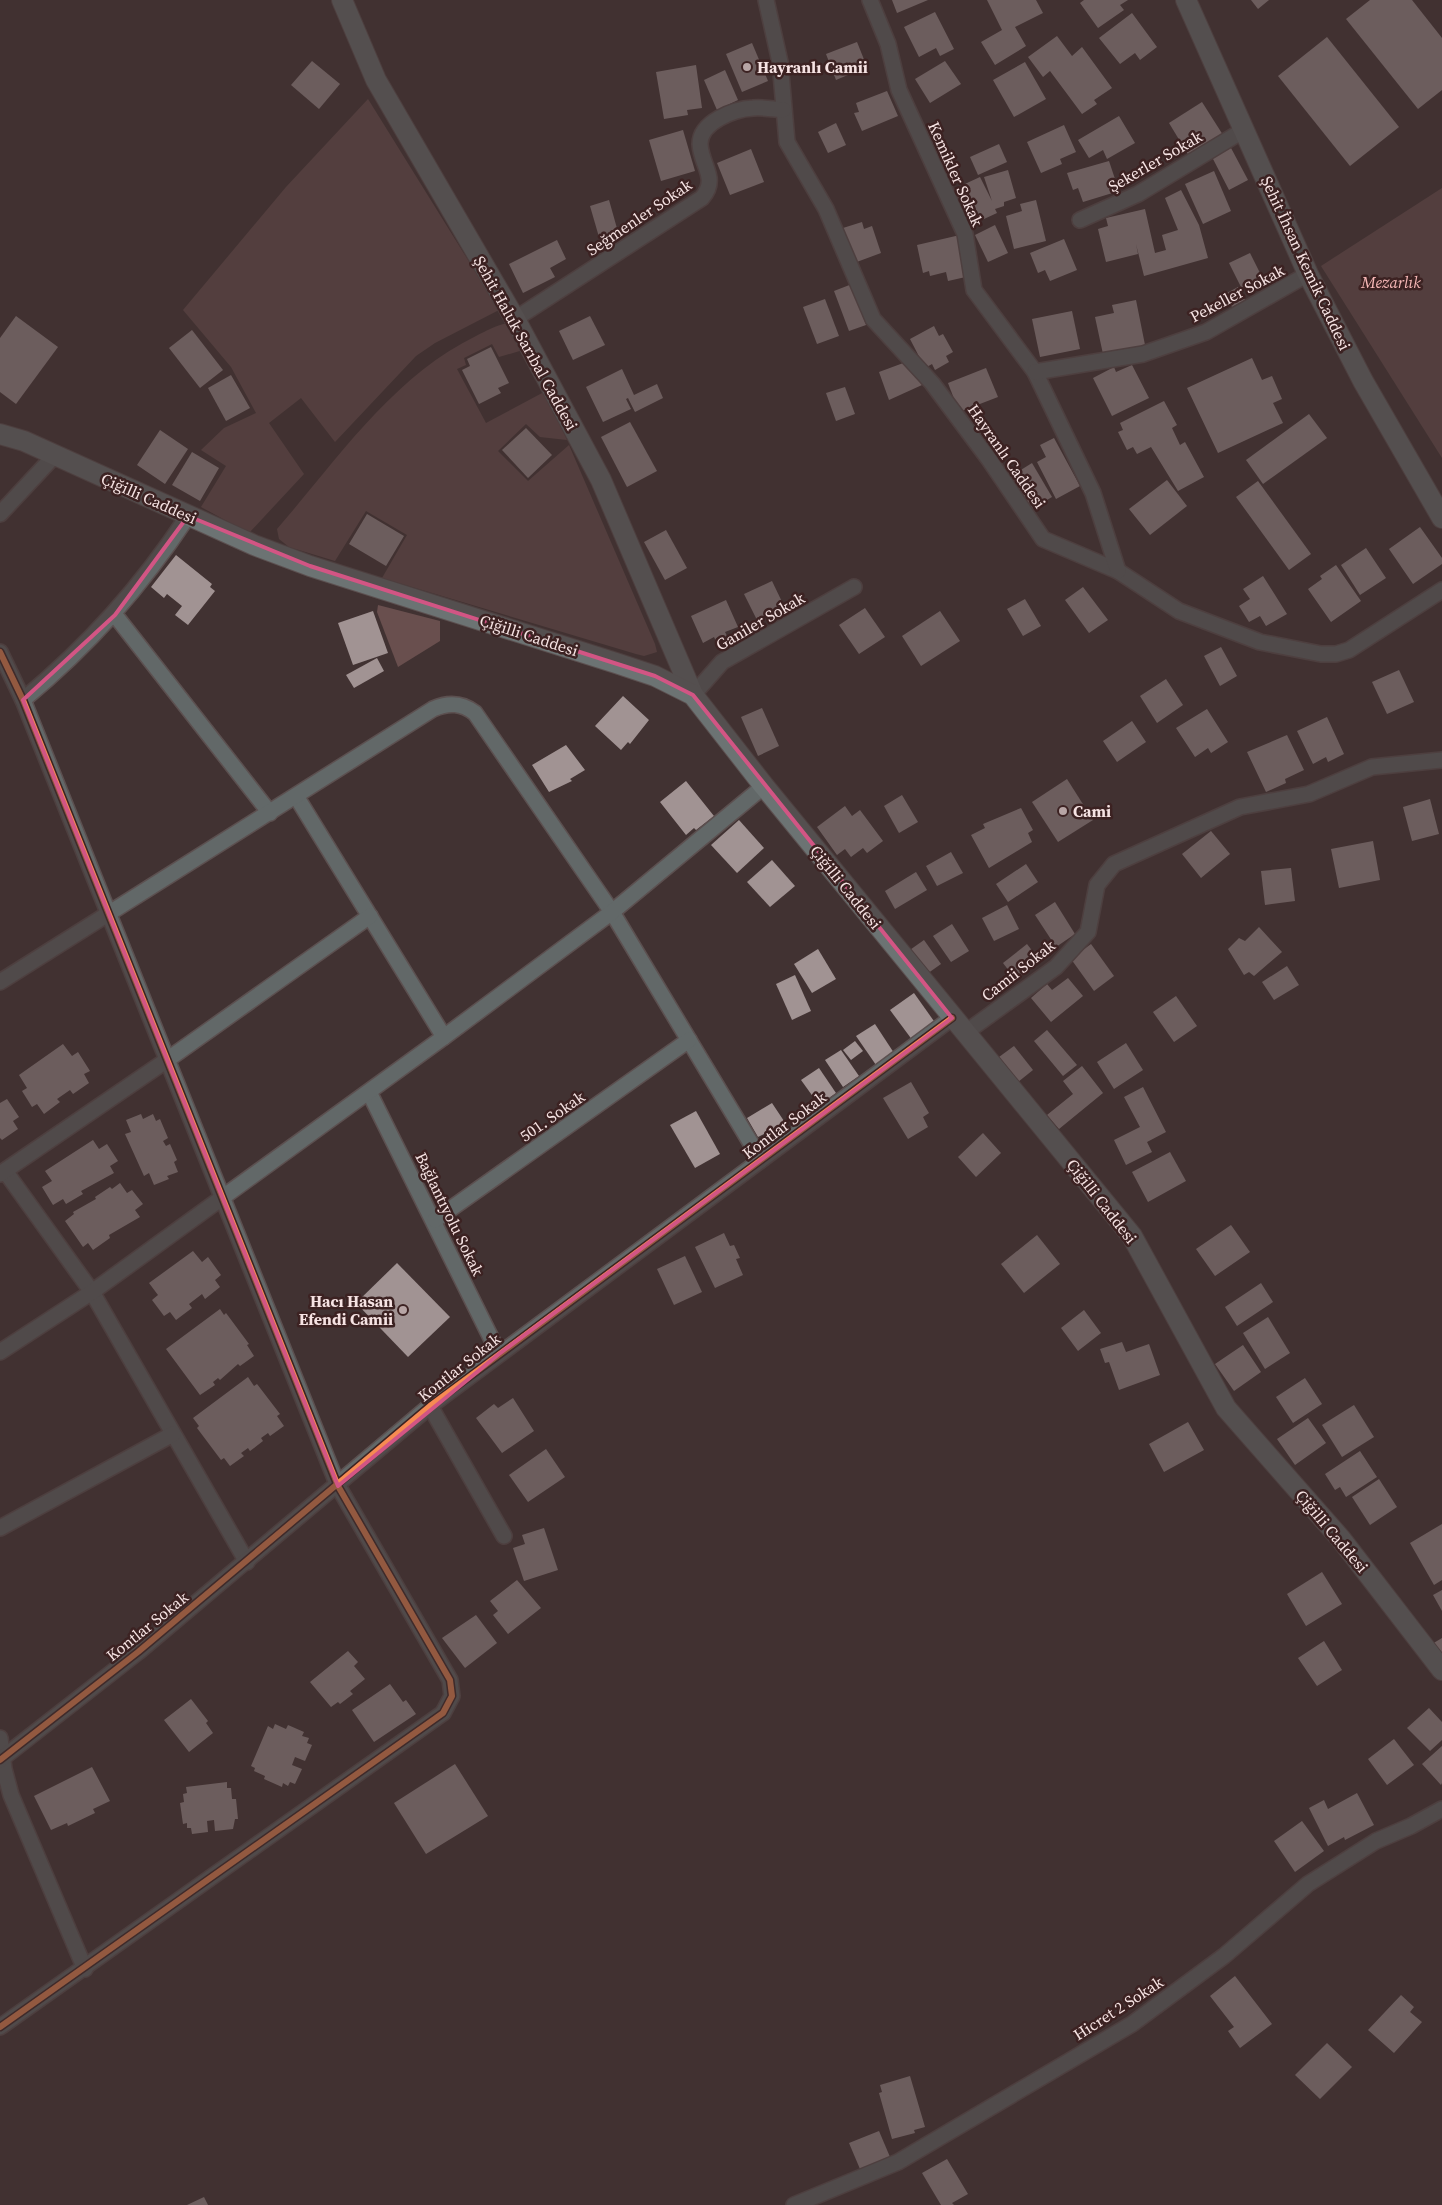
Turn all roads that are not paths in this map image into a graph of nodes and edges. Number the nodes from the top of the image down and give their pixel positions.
1 (342, 0) edge
2 (766, 0) edge
3 (870, 0) edge
4 (1186, 0) edge
5 (784, 110) junction
6 (1244, 130) junction
7 (1080, 220) dead end
8 (1308, 274) junction
9 (515, 319) junction
10 (1035, 372) junction
11 (0, 434) edge
12 (55, 455) junction
13 (0, 514) edge
14 (188, 516) junction
15 (1442, 518) edge
16 (1118, 571) junction
17 (854, 587) dead end
18 (1442, 590) edge
19 (114, 615) junction
20 (0, 652) edge
21 (693, 695) junction
22 (23, 700) junction
23 (1442, 760) edge
24 (764, 786) junction
25 (296, 796) junction
26 (270, 813) junction
27 (612, 912) junction
28 (109, 914) junction
29 (370, 916) junction
30 (0, 982) edge
31 (959, 1025) junction
32 (444, 1036) junction
33 (689, 1040) junction
34 (167, 1060) junction
35 (369, 1092) junction
36 (761, 1160) junction
37 (3, 1172) edge
38 (221, 1196) junction
39 (435, 1220) junction
40 (92, 1292) junction
41 (0, 1352) edge
42 (499, 1354) junction
43 (430, 1406) junction
44 (173, 1434) junction
45 (338, 1486) junction
46 (0, 1528) edge
47 (504, 1536) dead end
48 (247, 1562) junction
49 (1442, 1670) edge
50 (0, 1738) edge
51 (1, 1759) edge
52 (1442, 1809) edge
53 (85, 1969) junction
54 (0, 2028) edge
55 (794, 2205) edge

1 - 9 main road, Şehit Haluk Sarıbal Caddesi
2 - 5 street, Hayranlı Caddesi
3 - 10 street, Kemikler Sokak
4 - 6 main road, Şehit İhsan Kemik Caddesi
5 - 9 street, Seğmenler Sokak
5 - 16 street, Hayranlı Caddesi
6 - 7 street, Şekerler Sokak
6 - 8 main road, Şehit İhsan Kemik Caddesi
8 - 10 street, Pekeller Sokak
8 - 15 main road, Şehit İhsan Kemik Caddesi
9 - 21 main road, Şehit Haluk Sarıbal Caddesi
10 - 16 street, Kemikler Sokak
11 - 12 main road, Çiğilli Caddesi
12 - 13 street
12 - 14 main road, Çiğilli Caddesi
14 - 19 street
14 - 21 main road, Çiğilli Caddesi
16 - 18 street, Hayranlı Caddesi
17 - 21 street, Ganiler Sokak
19 - 22 street
19 - 26 street
20 - 22 street
21 - 24 main road, Çiğilli Caddesi
22 - 28 street
23 - 31 street, Camii Sokak
24 - 27 street
24 - 31 main road, Çiğilli Caddesi
25 - 26 street
25 - 27 street
25 - 29 street
26 - 28 street
27 - 32 street
27 - 33 street
28 - 30 street
28 - 34 street
29 - 32 street
29 - 34 street
31 - 36 street, Kontlar Sokak
31 - 49 main road, Çiğilli Caddesi
32 - 35 street
33 - 36 street
33 - 39 street, 501. Sokak
34 - 37 street
34 - 38 street
35 - 38 street
35 - 39 street, Bağlantıyolu Sokak
36 - 42 street, Kontlar Sokak
37 - 40 street
38 - 40 street
38 - 45 street
39 - 42 street, Bağlantıyolu Sokak
40 - 41 street
40 - 44 street
42 - 43 street, Kontlar Sokak
43 - 45 street, Kontlar Sokak
43 - 47 street
44 - 46 street
44 - 48 street
45 - 48 street, Kontlar Sokak
45 - 53 street
48 - 51 street, Kontlar Sokak
50 - 51 street
51 - 53 street
52 - 55 street, Hicret 2 Sokak
53 - 54 street

